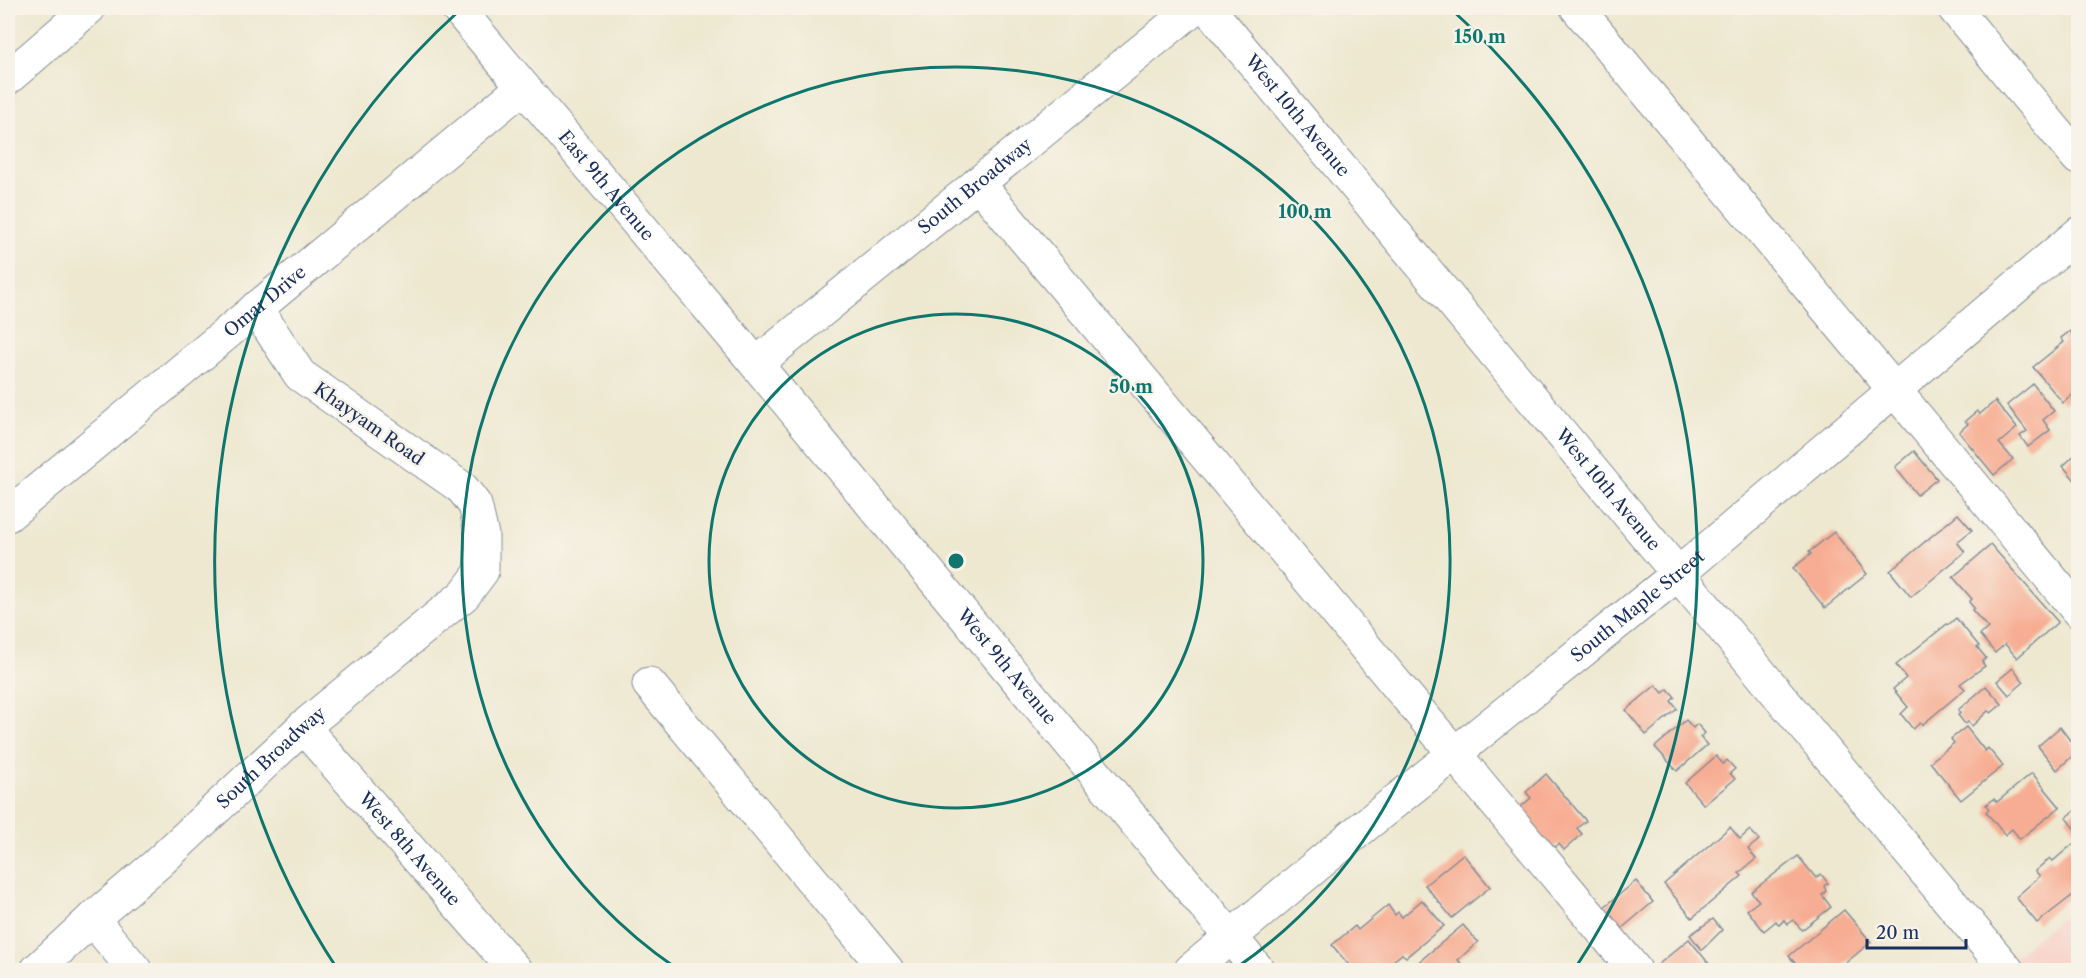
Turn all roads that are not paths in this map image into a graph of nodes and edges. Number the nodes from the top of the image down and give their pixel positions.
1 (89, 8) edge
2 (457, 8) edge
3 (1194, 8) edge
4 (1208, 8) edge
5 (1577, 8) edge
6 (1954, 8) edge
7 (8, 78) edge
8 (523, 87) junction
9 (2079, 158) edge
10 (978, 183) junction
11 (2079, 234) edge
12 (256, 308) junction
13 (756, 364) junction
14 (1895, 391) junction
15 (8, 515) edge
16 (482, 535) joint
17 (1678, 574) junction
18 (2079, 611) edge
19 (649, 684) dead end
20 (303, 728) junction
21 (1455, 754) junction
22 (92, 919) junction
23 (1232, 937) junction
24 (37, 970) edge
25 (135, 970) edge
26 (515, 970) edge
27 (887, 970) edge
28 (1191, 970) edge
29 (1258, 970) edge
30 (1635, 970) edge
31 (2007, 970) edge

1 - 7 street
2 - 8 street, East 9th Avenue
3 - 10 street, South Broadway
4 - 17 street, West 10th Avenue
5 - 14 street
6 - 9 street
8 - 12 street, Omar Drive
8 - 13 street, East 9th Avenue
10 - 13 street, South Broadway
10 - 21 street
11 - 14 street, South Maple Street
12 - 15 street, Omar Drive
12 - 16 street, Khayyam Road
13 - 23 street, West 9th Avenue
14 - 17 street, South Maple Street
14 - 18 street
16 - 20 street, South Broadway
17 - 21 street, South Maple Street
17 - 31 street, West 10th Avenue
19 - 27 street
20 - 22 street, South Broadway
20 - 26 street, West 8th Avenue
21 - 23 street, South Maple Street
21 - 30 street
22 - 24 street, South Broadway
22 - 25 street
23 - 28 street, South Maple Street
23 - 29 street, West 9th Avenue

